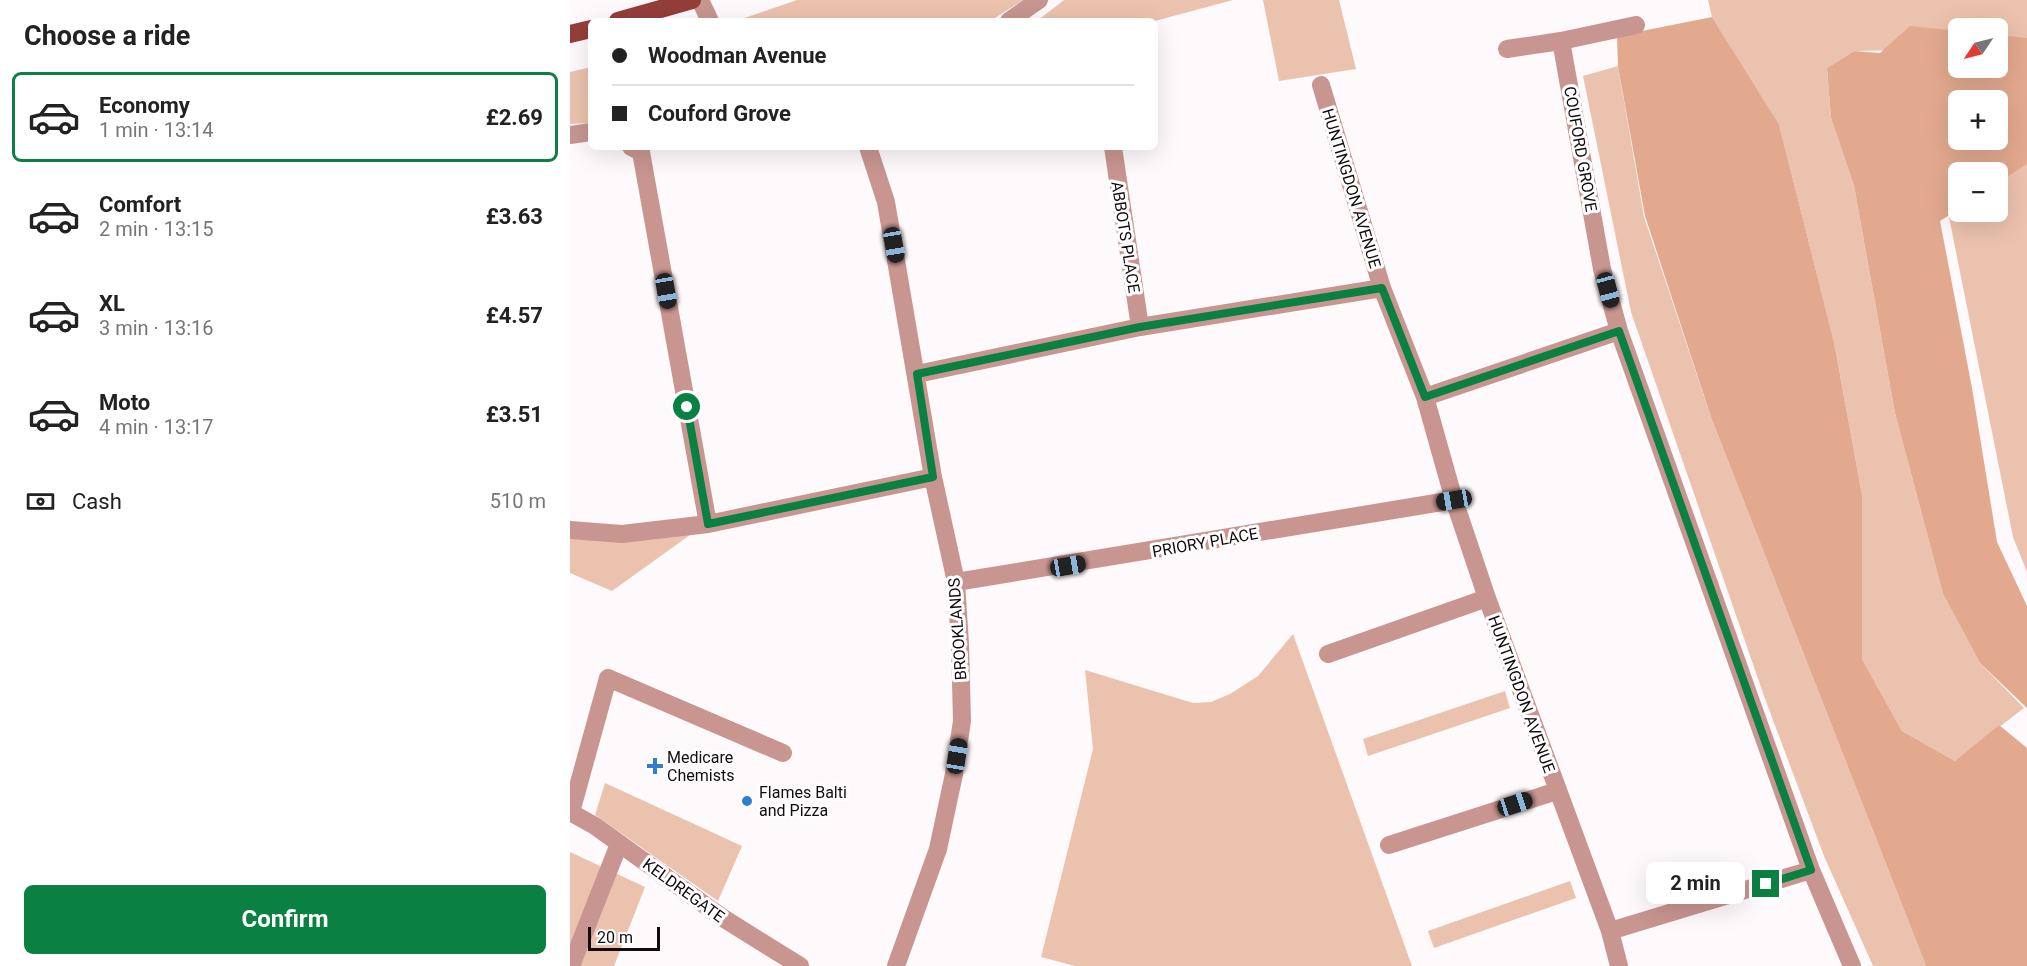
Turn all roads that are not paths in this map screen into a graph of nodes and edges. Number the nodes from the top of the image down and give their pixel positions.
1 (692, 0) edge
2 (700, 0) edge
3 (1039, 0) edge
4 (629, 18) edge
5 (709, 18) edge
6 (1013, 18) edge
7 (1636, 25) dead end
8 (588, 30) edge
9 (570, 34) edge
10 (1561, 41) junction
11 (1507, 49) dead end
12 (1321, 85) dead end
13 (588, 132) edge
14 (570, 135) edge
15 (637, 150) edge
16 (869, 150) edge
17 (1113, 150) edge
18 (1382, 288) junction
19 (1140, 327) junction
20 (1619, 331) junction
21 (917, 374) junction
22 (1425, 397) junction
23 (933, 477) junction
24 (1454, 500) junction
25 (708, 524) junction
26 (570, 530) edge
27 (956, 582) junction
28 (1487, 598) junction
29 (1328, 654) dead end
30 (783, 753) dead end
31 (1557, 791) junction
32 (570, 812) edge
33 (619, 844) junction
34 (1389, 846) dead end
35 (1811, 870) junction
36 (1610, 931) junction
37 (571, 966) edge
38 (800, 966) edge
39 (896, 966) edge
40 (1619, 966) edge
41 (1852, 966) edge

1 - 4 main road
2 - 5 street
3 - 6 street
7 - 10 street
8 - 9 main road
10 - 11 street
10 - 20 street, COUFORD GROVE
12 - 18 street, HUNTINGDON AVENUE
13 - 14 street
15 - 25 street
16 - 21 street, BROOKLANDS
17 - 19 street, ABBOTS PLACE
18 - 19 street
18 - 22 street, HUNTINGDON AVENUE
19 - 21 street
20 - 22 street
20 - 35 street, COUFORD GROVE
21 - 23 street, BROOKLANDS
22 - 24 street, HUNTINGDON AVENUE
23 - 25 street
23 - 27 street, BROOKLANDS
24 - 27 street, PRIORY PLACE
24 - 28 street, HUNTINGDON AVENUE
25 - 26 street
27 - 39 street, BROOKLANDS
28 - 29 street, HUNTINGDON AVENUE
28 - 31 street, HUNTINGDON AVENUE
30 - 32 street
31 - 34 street, HUNTINGDON AVENUE
31 - 36 street, HUNTINGDON AVENUE
32 - 33 street, KELDREGATE
33 - 37 street
33 - 38 street, KELDREGATE
35 - 36 street
35 - 41 street, COUFORD GROVE
36 - 40 street, HUNTINGDON AVENUE

